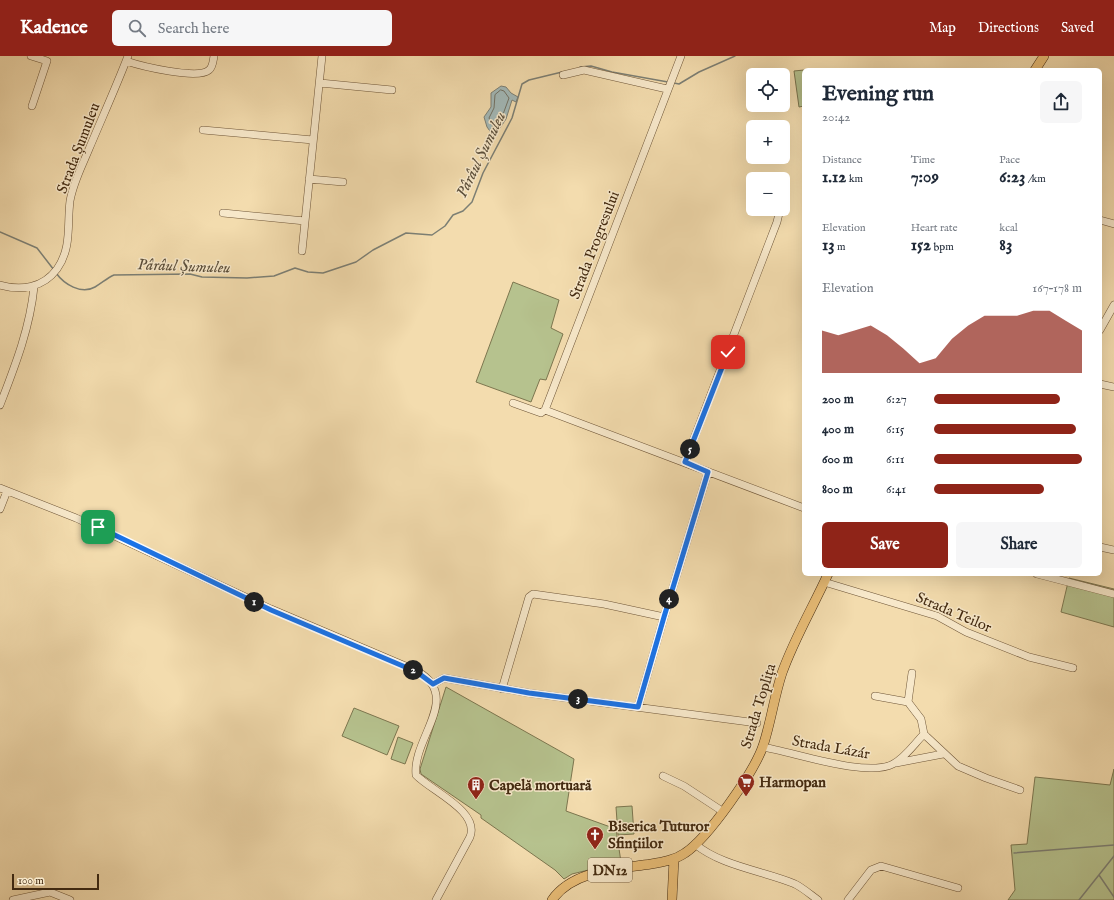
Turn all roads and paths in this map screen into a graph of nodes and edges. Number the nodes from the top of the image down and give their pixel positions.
1 (31, 56) edge
2 (214, 56) edge
3 (322, 56) edge
4 (681, 56) edge
5 (1038, 56) edge
6 (1044, 56) edge
7 (48, 58) edge
8 (127, 59) edge
9 (1029, 68) edge
10 (1036, 68) edge
11 (563, 75) dead end
12 (320, 83) junction
13 (669, 85) junction
14 (392, 90) dead end
15 (32, 106) dead end
16 (203, 130) dead end
17 (313, 140) junction
18 (309, 179) junction
19 (343, 182) dead end
20 (223, 212) dead end
21 (778, 216) edge
22 (305, 221) junction
23 (1102, 221) edge
24 (1114, 224) edge
25 (302, 251) dead end
26 (0, 285) edge
27 (34, 287) junction
28 (1113, 309) edge
29 (1102, 327) edge
30 (1102, 384) edge
31 (1114, 387) edge
32 (513, 404) dead end
33 (0, 405) edge
34 (545, 410) junction
35 (685, 462) junction
36 (708, 472) junction
37 (4, 490) edge
38 (802, 507) edge
39 (0, 508) edge
40 (1102, 547) edge
41 (1114, 550) edge
42 (1045, 576) edge
43 (826, 578) edge
44 (1114, 594) edge
45 (664, 617) junction
46 (1073, 668) dead end
47 (912, 673) dead end
48 (433, 684) junction
49 (502, 689) junction
50 (875, 696) dead end
51 (908, 702) junction
52 (638, 707) junction
53 (757, 723) dead end
54 (924, 734) junction
55 (762, 747) junction
56 (943, 754) junction
57 (895, 763) junction
58 (663, 776) dead end
59 (1020, 790) dead end
60 (722, 811) junction
61 (695, 844) junction
62 (674, 859) junction
63 (958, 888) dead end
64 (13, 900) edge
65 (70, 900) edge
66 (436, 900) edge
67 (552, 900) edge
68 (672, 900) edge
69 (818, 900) edge
70 (848, 900) edge

1 - 7 street
2 - 8 street
3 - 12 street
4 - 13 street, Strada Progresului
5 - 9 main road
6 - 10 main road
7 - 15 street
8 - 27 street, Strada Șumuleu
11 - 13 street
12 - 14 street
12 - 17 street
13 - 34 street, Strada Progresului
16 - 17 street
17 - 18 street
18 - 19 street
18 - 22 street
20 - 22 street
21 - 35 street
22 - 25 street
23 - 24 street
26 - 27 street
27 - 33 street
28 - 29 street
30 - 31 street
32 - 34 street
34 - 35 street
35 - 36 street
36 - 38 street
36 - 45 street
37 - 39 street
37 - 48 street
40 - 41 street
42 - 44 street
43 - 46 street, Strada Teilor
43 - 55 main road, Strada Toplița / DN12
45 - 49 street
45 - 52 street
47 - 51 street
48 - 49 street
48 - 66 street
49 - 52 street
50 - 51 street
51 - 54 street
52 - 53 street
54 - 56 street
54 - 57 street
55 - 57 street, Strada Lázár
55 - 60 main road, Strada Toplița / DN12
56 - 57 street, Strada Lázár
56 - 59 street
58 - 60 street
60 - 61 main road, Strada Toplița / DN12
61 - 62 main road, Strada Toplița / DN12
61 - 69 street
62 - 67 main road, Strada Toplița / DN12
62 - 68 main road
63 - 70 street
64 - 65 street

